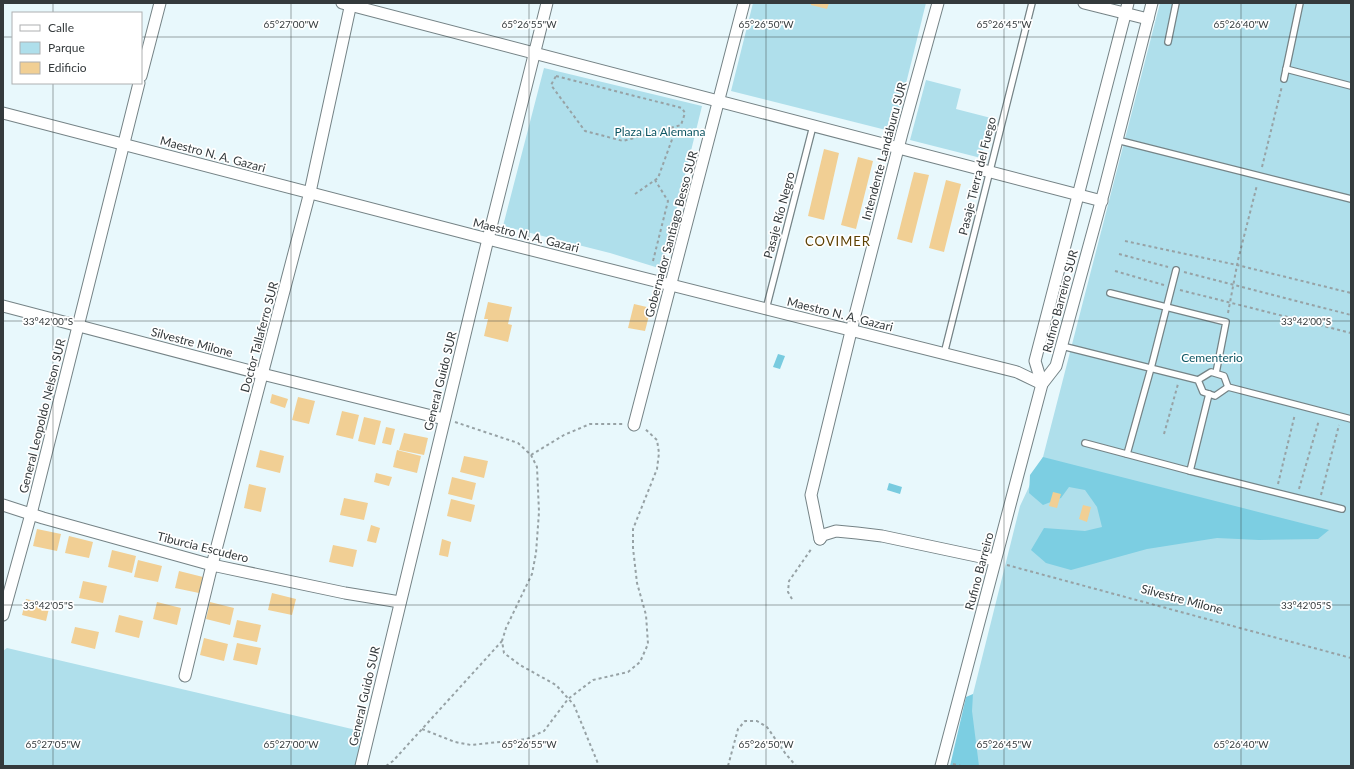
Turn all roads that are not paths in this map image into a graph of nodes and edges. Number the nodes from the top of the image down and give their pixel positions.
1 (160, 3) edge
2 (547, 3) edge
3 (744, 3) edge
4 (938, 3) edge
5 (1032, 3) edge
6 (1084, 3) edge
7 (1152, 3) edge
8 (1176, 3) edge
9 (1300, 3) edge
10 (348, 4) edge
11 (1127, 8) edge
12 (1148, 19) junction
13 (1168, 42) dead end
14 (534, 53) junction
15 (1286, 69) junction
16 (142, 72) edge
17 (1284, 79) road end
18 (139, 84) edge
19 (1351, 86) edge
20 (719, 101) junction
21 (3, 113) edge
22 (813, 126) junction
23 (1117, 140) junction
24 (124, 144) junction
25 (898, 148) junction
26 (989, 172) junction
27 (310, 192) junction
28 (1078, 195) junction
29 (1351, 199) edge
30 (1102, 201) junction
31 (488, 239) junction
32 (1176, 270) road end
33 (671, 285) junction
34 (1110, 293) dead end
35 (3, 306) edge
36 (1167, 307) junction
37 (766, 309) junction
38 (78, 326) junction
39 (851, 331) junction
40 (1062, 346) junction
41 (944, 354) junction
42 (1151, 368) junction
43 (1216, 373) junction
44 (262, 374) junction
45 (1198, 380) junction
46 (1042, 384) junction
47 (1228, 387) junction
48 (1209, 394) junction
49 (444, 419) junction
50 (1351, 419) edge
51 (634, 425) road end
52 (1085, 443) dead end
53 (1127, 454) junction
54 (1190, 471) junction
55 (3, 506) edge
56 (1342, 509) dead end
57 (31, 514) junction
58 (1000, 562) junction
59 (212, 565) junction
60 (400, 602) junction
61 (3, 616) edge
62 (186, 676) dead end
63 (947, 765) edge
64 (361, 766) edge

1 - 16 street
2 - 14 street, General Guido SUR
3 - 20 street, Gobernador Santiago Besso SUR
4 - 25 street, Intendente Landáburu SUR
5 - 26 lane, Pasaje Tierra del Fuego
6 - 11 street
7 - 12 street, Rufino Barreiro SUR
8 - 13 lane
9 - 15 lane
10 - 14 street
10 - 27 street, Doctor Tallaferro SUR
11 - 12 street
11 - 28 street, Rufino Barreiro SUR
12 - 23 street, Rufino Barreiro SUR
14 - 20 street
14 - 31 street, General Guido SUR
15 - 17 lane
15 - 19 lane
18 - 24 street, General Leopoldo Nelson SUR
20 - 22 street
20 - 33 street, Gobernador Santiago Besso SUR
21 - 24 street, Maestro N. A. Gazari
22 - 25 street
22 - 37 lane, Pasaje Río Negro
23 - 29 lane
23 - 30 street, Rufino Barreiro SUR
24 - 27 street, Maestro N. A. Gazari
24 - 38 street, General Leopoldo Nelson SUR
25 - 26 street
25 - 39 street, Intendente Landáburu SUR
26 - 28 street
26 - 41 lane, Pasaje Tierra del Fuego
27 - 31 street, Maestro N. A. Gazari
27 - 44 street, Doctor Tallaferro SUR
28 - 30 street
28 - 46 street, Rufino Barreiro SUR
30 - 40 street, Rufino Barreiro SUR
31 - 33 street, Maestro N. A. Gazari
31 - 49 street, General Guido SUR
32 - 36 lane
33 - 37 street, Maestro N. A. Gazari
33 - 51 street, Gobernador Santiago Besso SUR
34 - 36 lane
35 - 38 street, Silvestre Milone
36 - 42 lane
36 - 43 lane
37 - 39 street, Maestro N. A. Gazari
38 - 44 street, Silvestre Milone
38 - 57 street, General Leopoldo Nelson SUR
39 - 41 street, Maestro N. A. Gazari
39 - 58 street, Intendente Landáburu SUR
40 - 42 lane
40 - 46 street, Rufino Barreiro SUR
41 - 46 street, Maestro N. A. Gazari
42 - 45 lane
42 - 53 lane
43 - 45 lane
43 - 47 lane
44 - 49 street, Silvestre Milone
44 - 59 street, Doctor Tallaferro SUR
45 - 48 lane
46 - 58 street, Rufino Barreiro
47 - 48 lane
47 - 50 lane
48 - 54 lane
49 - 60 street, General Guido SUR
52 - 53 lane
53 - 54 lane
54 - 56 lane
55 - 57 street, Tiburcia Escudero
57 - 59 street, Tiburcia Escudero
57 - 61 street, General Leopoldo Nelson SUR
58 - 63 street, Rufino Barreiro
59 - 60 street, Tiburcia Escudero
59 - 62 street, Doctor Tallaferro SUR
60 - 64 street, General Guido SUR

